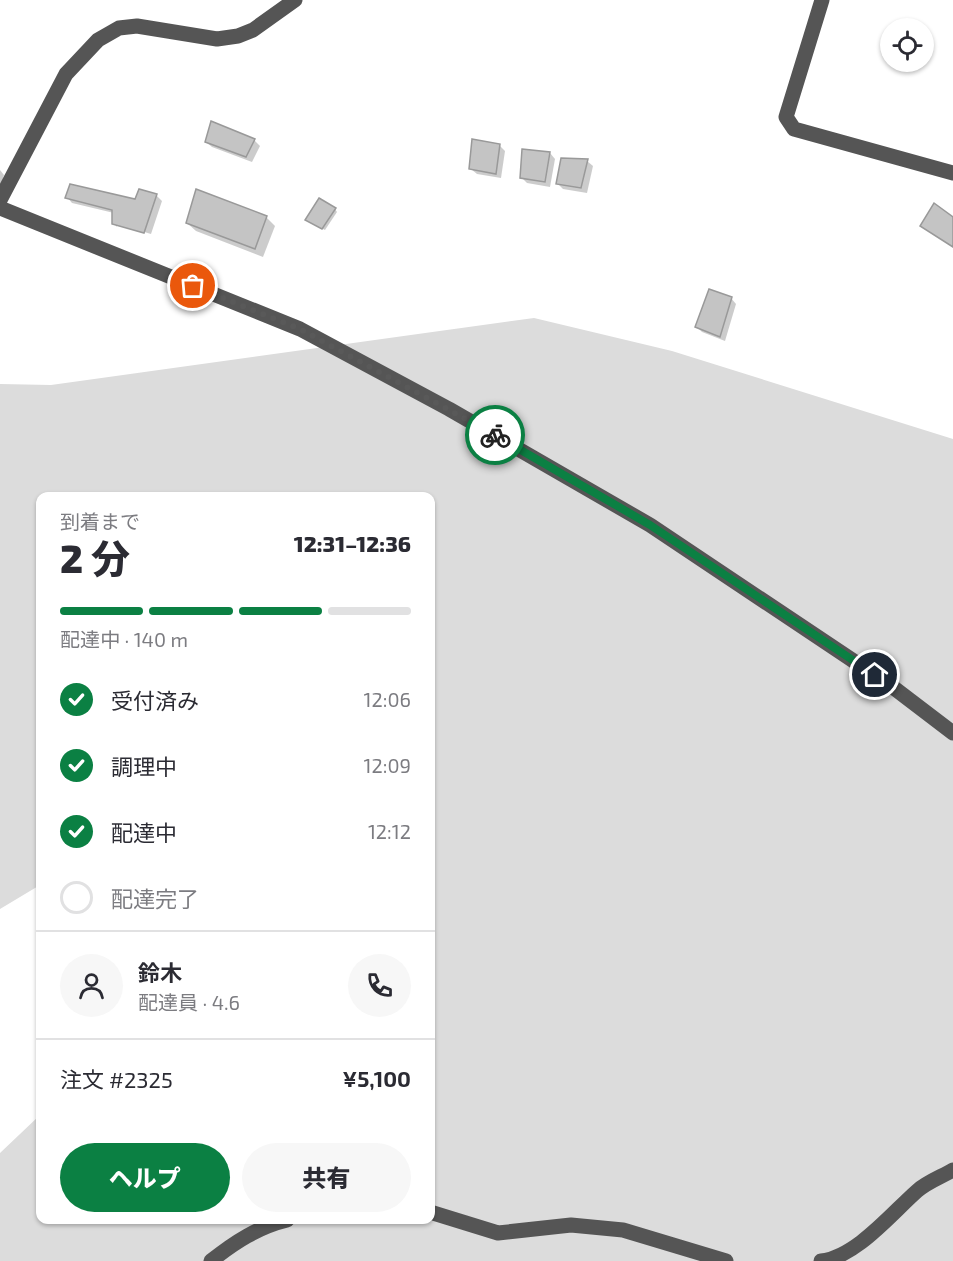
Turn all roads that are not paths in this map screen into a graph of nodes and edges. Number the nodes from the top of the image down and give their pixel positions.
1 (295, 0) edge
2 (822, 0) edge
3 (953, 173) edge
4 (0, 200) edge
5 (0, 208) edge
6 (953, 733) edge
7 (953, 1170) edge
8 (435, 1214) edge
9 (271, 1224) edge
10 (211, 1261) edge
11 (726, 1261) edge
12 (821, 1261) edge

1 - 4 street
2 - 3 street
5 - 6 street
7 - 12 street
8 - 11 street
9 - 10 street

